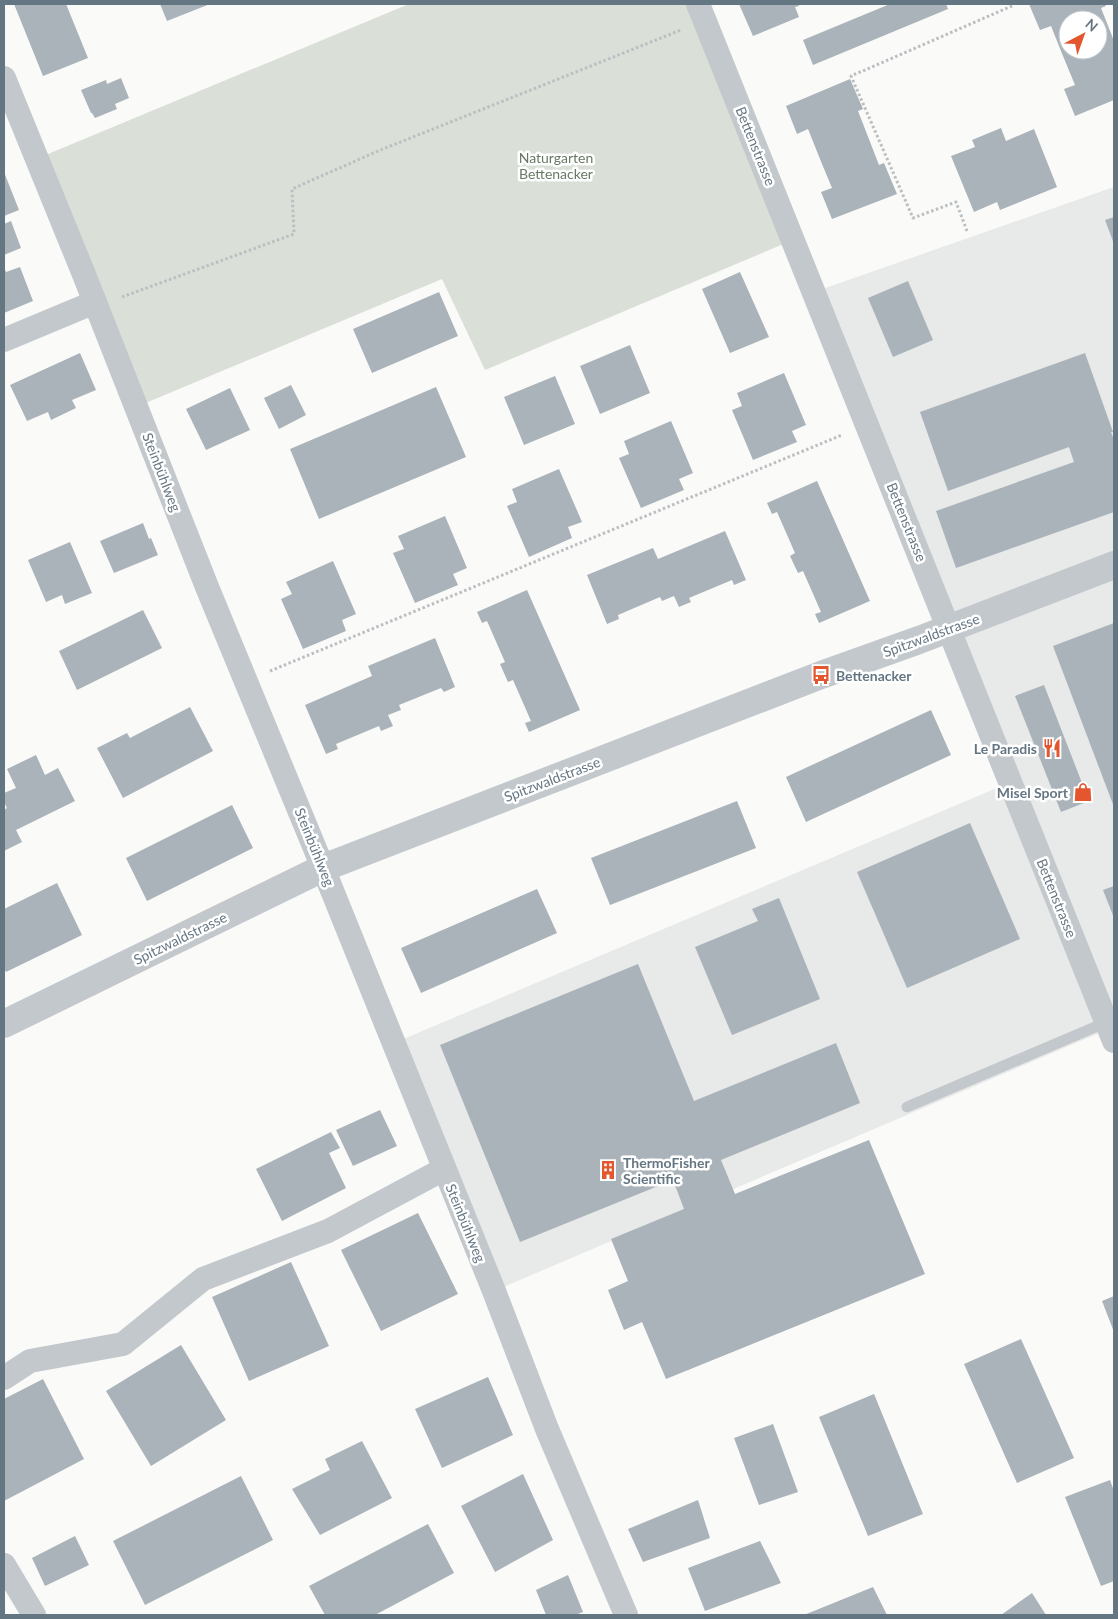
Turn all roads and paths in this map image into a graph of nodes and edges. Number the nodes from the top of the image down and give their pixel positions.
1 (1012, 6) dead end
2 (702, 12) edge
3 (4, 78) edge
4 (967, 231) dead end
5 (95, 304) junction
6 (4, 340) edge
7 (868, 424) junction
8 (1114, 565) edge
9 (950, 628) junction
10 (246, 680) junction
11 (323, 868) junction
12 (4, 1024) edge
13 (1110, 1031) edge
14 (907, 1107) dead end
15 (444, 1169) junction
16 (4, 1378) edge
17 (4, 1565) edge
18 (34, 1615) edge
19 (626, 1615) edge

1 - 4 path
2 - 5 path
2 - 7 street, Bettenstrasse
3 - 5 street, Steinbühlweg
5 - 6 street
5 - 10 street, Steinbühlweg
7 - 9 street, Bettenstrasse
7 - 10 path
8 - 9 street, Spitzwaldstrasse
9 - 11 street, Spitzwaldstrasse
9 - 13 street, Bettenstrasse
10 - 11 street, Steinbühlweg
11 - 12 street, Spitzwaldstrasse
11 - 15 street, Steinbühlweg
13 - 14 lane
15 - 16 street
15 - 19 street, Steinbühlweg
17 - 18 street

